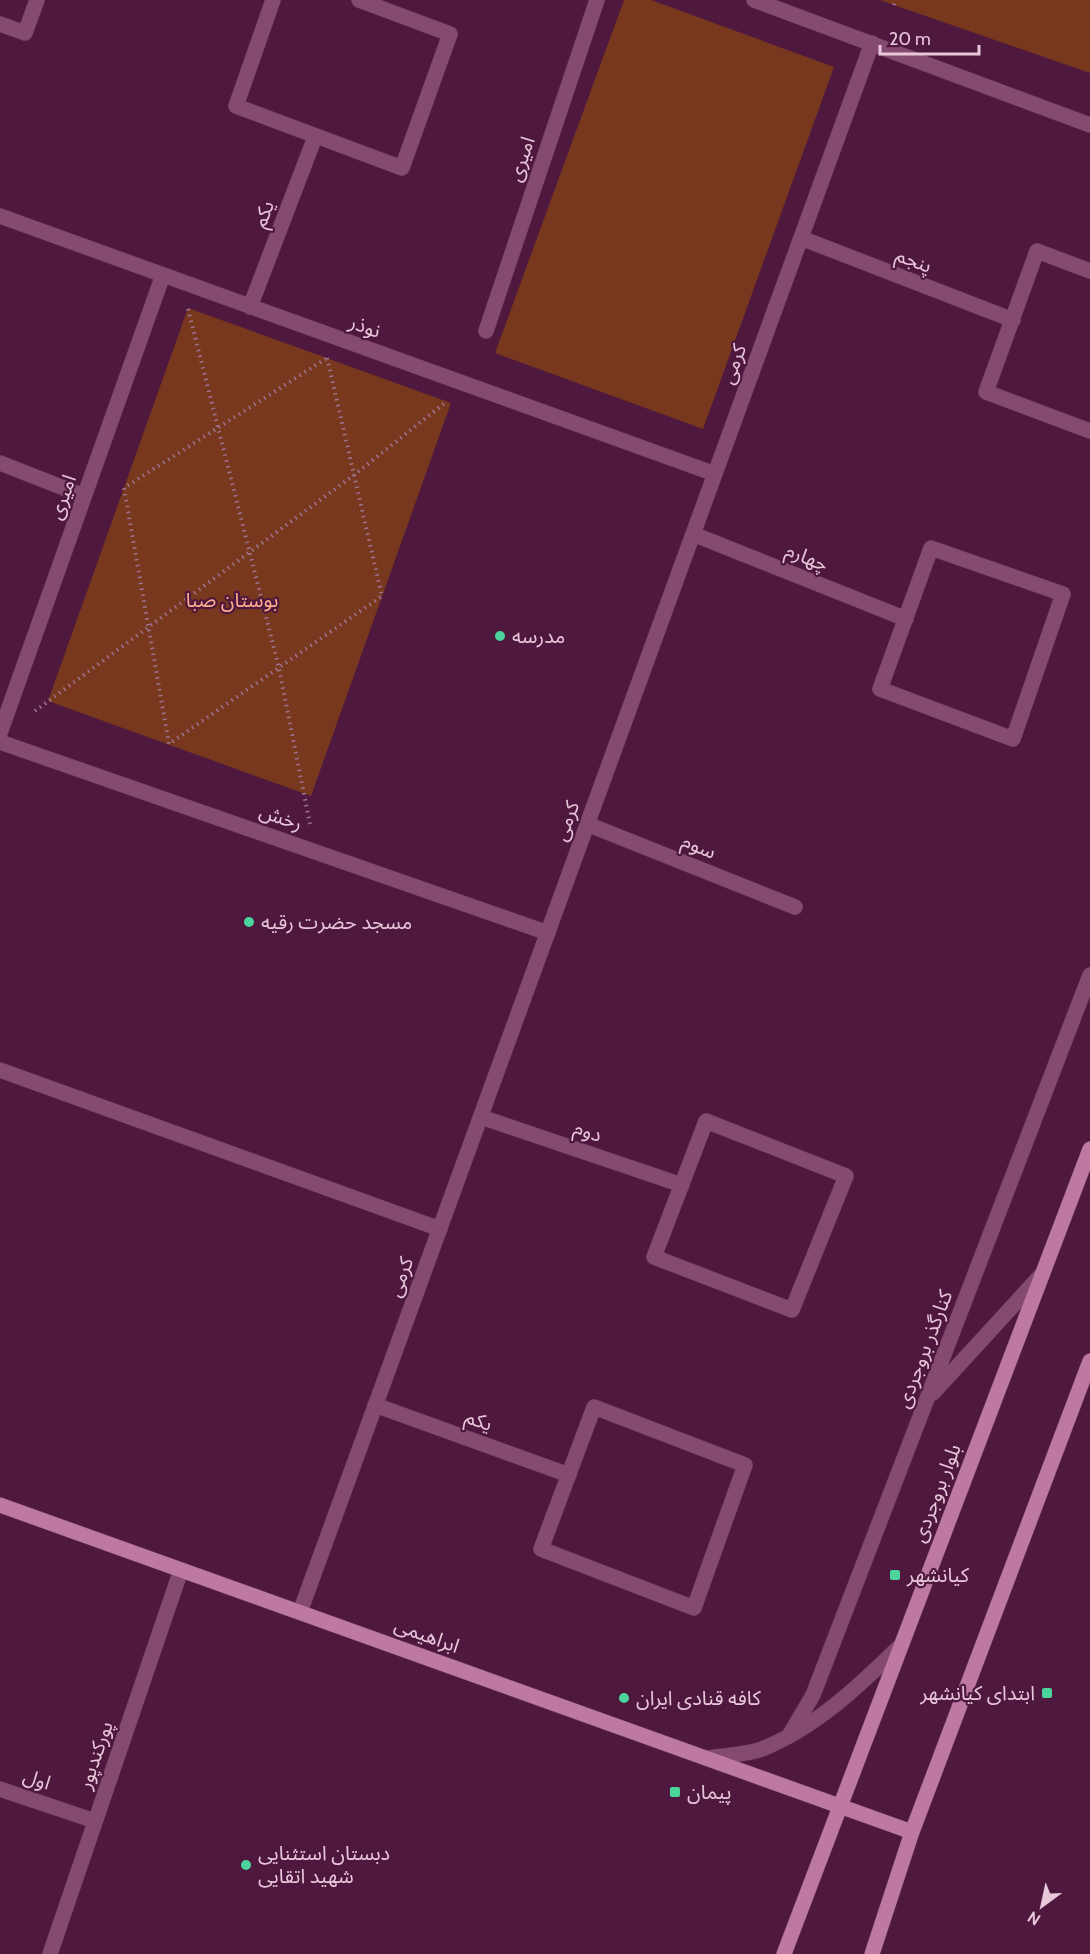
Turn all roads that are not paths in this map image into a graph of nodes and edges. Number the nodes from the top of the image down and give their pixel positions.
1 (37, 0) edge
2 (273, 0) edge
3 (359, 0) edge
4 (597, 0) edge
5 (754, 0) edge
6 (0, 24) edge
7 (872, 43) junction
8 (1090, 124) edge
9 (315, 137) junction
10 (0, 216) edge
11 (801, 238) junction
12 (1090, 271) edge
13 (163, 275) junction
14 (250, 307) junction
15 (1013, 320) junction
16 (486, 331) dead end
17 (1090, 431) edge
18 (0, 464) edge
19 (715, 474) junction
20 (84, 496) junction
21 (693, 534) junction
22 (906, 619) junction
23 (0, 733) edge
24 (0, 741) edge
25 (587, 824) junction
26 (795, 907) dead end
27 (548, 933) junction
28 (1090, 975) edge
29 (0, 1070) edge
30 (481, 1117) junction
31 (1090, 1149) edge
32 (682, 1185) junction
33 (440, 1229) junction
34 (1043, 1273) junction
35 (1090, 1360) edge
36 (927, 1400) junction
37 (375, 1406) junction
38 (569, 1475) junction
39 (0, 1505) edge
40 (181, 1570) junction
41 (300, 1612) junction
42 (899, 1647) junction
43 (790, 1734) junction
44 (708, 1758) junction
45 (0, 1789) edge
46 (839, 1805) junction
47 (95, 1821) junction
48 (912, 1832) junction
49 (50, 1954) edge
50 (784, 1954) edge
51 (872, 1954) edge

1 - 6 street
2 - 9 street
3 - 9 street
4 - 16 street, امیری
5 - 7 street
7 - 8 street
7 - 11 street, کرمی
9 - 14 street, یکم
10 - 13 street, نوذر
11 - 15 street, پنجم
11 - 19 street, کرمی
12 - 15 street
13 - 14 street, نوذر
13 - 20 street, امیری
14 - 19 street, نوذر
15 - 17 street
18 - 20 street
19 - 21 street, کرمی
20 - 23 street, امیری
21 - 22 street, چهارم
21 - 25 street, کرمی
22 - 22 street
24 - 27 street, رخش
25 - 26 street, سوم
25 - 27 street, کرمی
27 - 30 street, کرمی
28 - 36 street, کنارگذر بروجردی
29 - 33 street
30 - 32 street, دوم
30 - 33 street, کرمی
31 - 34 main road, بلوار بروجردی
32 - 32 street
33 - 37 street, کرمی
34 - 36 street
34 - 42 main road, بلوار بروجردی
35 - 48 main road
36 - 43 street, کنارگذر بروجردی
37 - 38 street, یکم
37 - 41 street, کرمی
38 - 38 street
39 - 40 main road, ابراهیمی
40 - 41 main road, ابراهیمی
40 - 47 street, پورکندپور
41 - 44 main road, ابراهیمی
42 - 43 street
42 - 46 main road, بلوار بروجردی
43 - 44 street
44 - 46 main road, ابراهیمی
45 - 47 street, اول
46 - 48 main road, ابراهیمی
46 - 50 main road, بلوار بروجردی
47 - 49 street, پورکندپور
48 - 51 main road

